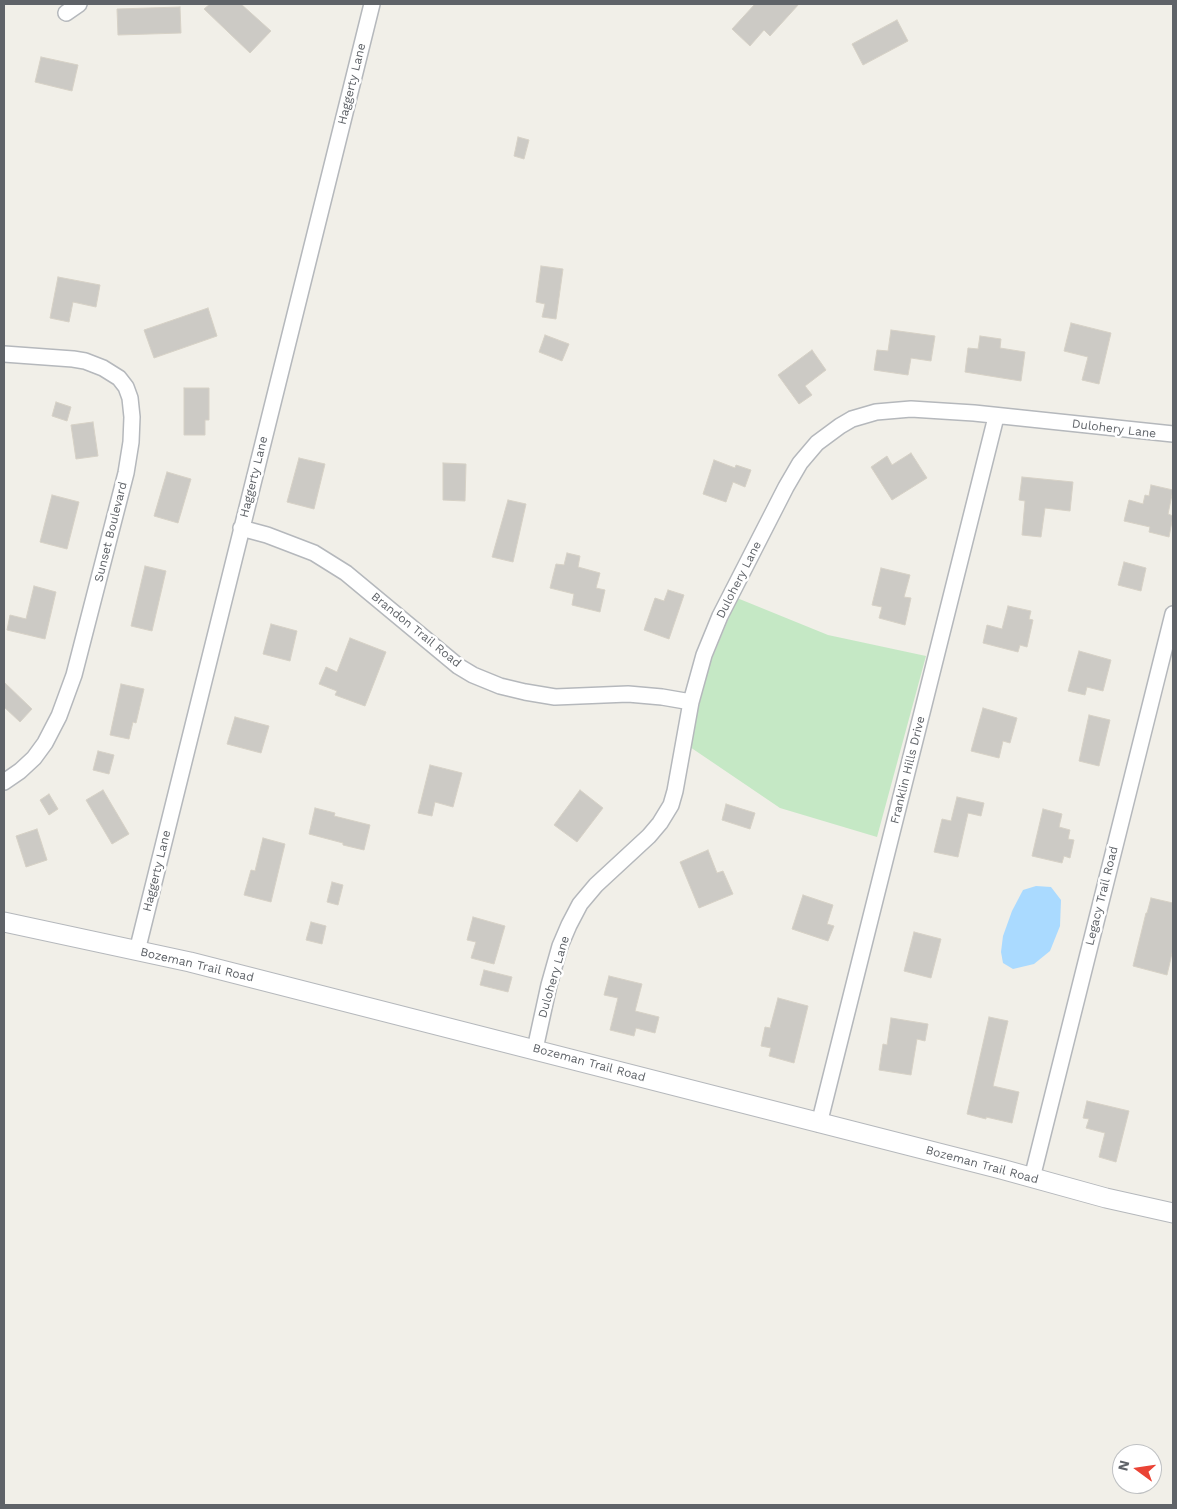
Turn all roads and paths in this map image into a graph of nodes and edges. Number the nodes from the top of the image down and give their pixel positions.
1 (79, 4) edge
2 (372, 4) edge
3 (66, 13) dead end
4 (4, 354) edge
5 (996, 417) junction
6 (1173, 434) edge
7 (241, 528) junction
8 (1173, 614) edge
9 (691, 702) junction
10 (4, 782) edge
11 (4, 922) edge
12 (137, 951) junction
13 (534, 1049) junction
14 (820, 1124) junction
15 (1032, 1178) junction
16 (1173, 1213) edge

1 - 3 street
2 - 7 street, Haggerty Lane
4 - 10 street, Sunset Boulevard
5 - 6 street, Dulohery Lane
5 - 9 street, Dulohery Lane
5 - 14 street, Franklin Hills Drive
7 - 9 street, Brandon Trail Road
7 - 12 street, Haggerty Lane
8 - 15 street, Legacy Trail Road
9 - 13 street, Dulohery Lane
11 - 12 street, Bozeman Trail Road
12 - 13 street, Bozeman Trail Road
13 - 14 street, Bozeman Trail Road
14 - 15 street, Bozeman Trail Road
15 - 16 street, Bozeman Trail Road

